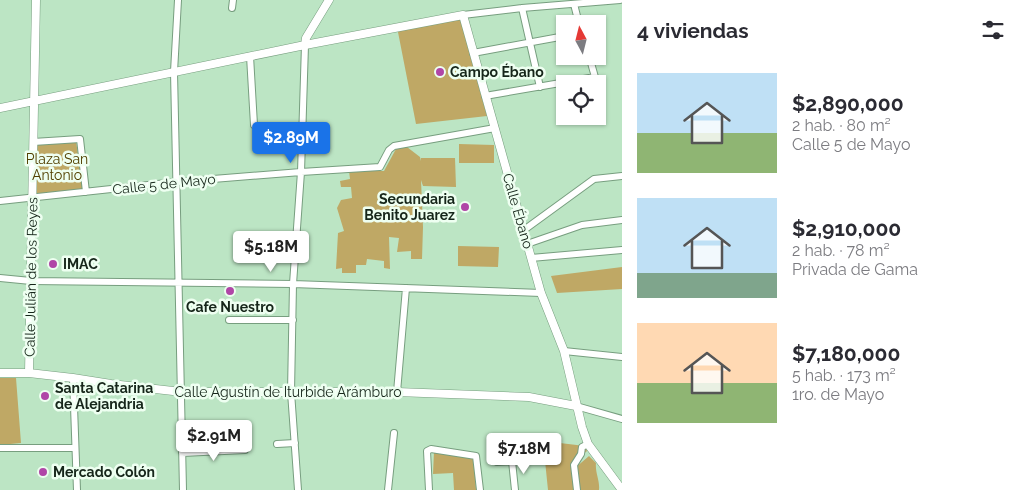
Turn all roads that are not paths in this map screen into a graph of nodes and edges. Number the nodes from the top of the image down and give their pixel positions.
1 (36, 0) edge
2 (178, 0) edge
3 (233, 0) edge
4 (329, 0) edge
5 (620, 0) edge
6 (574, 4) junction
7 (232, 8) dead end
8 (522, 8) junction
9 (462, 15) junction
10 (577, 15) edge
11 (556, 38) edge
12 (530, 42) junction
13 (305, 45) junction
14 (472, 53) junction
15 (250, 56) junction
16 (592, 65) edge
17 (174, 72) junction
18 (540, 87) junction
19 (485, 96) junction
20 (34, 100) junction
21 (0, 108) edge
22 (254, 125) dead end
23 (494, 128) junction
24 (34, 142) junction
25 (301, 172) junction
26 (622, 176) edge
27 (176, 182) junction
28 (86, 192) junction
29 (32, 199) junction
30 (0, 201) edge
31 (622, 220) edge
32 (524, 230) junction
33 (528, 244) junction
34 (622, 250) edge
35 (535, 257) junction
36 (0, 278) edge
37 (31, 280) junction
38 (178, 282) junction
39 (293, 284) junction
40 (406, 288) junction
41 (541, 293) junction
42 (229, 320) dead end
43 (293, 320) junction
44 (564, 351) junction
45 (622, 358) edge
46 (0, 373) edge
47 (29, 373) junction
48 (73, 378) junction
49 (182, 392) junction
50 (291, 392) junction
51 (397, 392) junction
52 (576, 406) junction
53 (622, 419) edge
54 (394, 433) dead end
55 (295, 443) junction
56 (277, 444) dead end
57 (588, 444) junction
58 (0, 448) edge
59 (75, 448) junction
60 (244, 450) dead end
61 (182, 453) junction
62 (543, 459) dead end
63 (512, 461) junction
64 (497, 462) dead end
65 (77, 490) edge
66 (183, 490) edge
67 (298, 490) edge
68 (388, 490) edge
69 (429, 490) edge
70 (480, 490) edge
71 (515, 490) edge
72 (577, 490) edge
73 (622, 490) edge

1 - 20 street, Calle Julián de los Reyes
2 - 17 street
3 - 7 street
4 - 13 street
5 - 6 street
6 - 8 street
6 - 10 street
8 - 9 street
8 - 12 street
9 - 13 street
9 - 14 street, Calle Ébano
11 - 12 street
12 - 14 street
12 - 18 street
13 - 15 street
13 - 25 street
14 - 19 street, Calle Ébano
15 - 17 street
15 - 22 street
16 - 18 street
17 - 20 street
17 - 27 street
18 - 19 street
19 - 23 street, Calle Ébano
20 - 21 street
20 - 24 street, Calle Julián de los Reyes
23 - 25 street, Calle 5 de Mayo
23 - 32 street, Calle Ébano
24 - 28 street
24 - 29 street, Calle Julián de los Reyes
25 - 27 street, Calle 5 de Mayo
25 - 39 street
26 - 32 street
27 - 28 street, Calle 5 de Mayo
27 - 38 street
28 - 29 street, Calle 5 de Mayo
29 - 30 street, Calle 5 de Mayo
29 - 37 street, Calle Julián de los Reyes
31 - 33 street
32 - 33 street, Calle Ébano
33 - 35 street, Calle Ébano
34 - 35 street
35 - 41 street, Calle Ébano
36 - 37 street
37 - 38 street
37 - 47 street, Calle Julián de los Reyes
38 - 39 street
38 - 49 street
39 - 40 street
39 - 43 street
40 - 41 street
40 - 51 street
41 - 44 street, Calle Ébano
42 - 43 street
43 - 50 street
44 - 45 street
44 - 52 street, Calle Ébano
46 - 47 street, Calle Agustín de Iturbide Arámburo
47 - 48 street, Calle Agustín de Iturbide Arámburo
48 - 49 street, Calle Agustín de Iturbide Arámburo
48 - 59 street
49 - 50 street, Calle Agustín de Iturbide Arámburo
49 - 61 street
50 - 51 street, Calle Agustín de Iturbide Arámburo
50 - 55 street
51 - 52 street, Calle Agustín de Iturbide Arámburo
52 - 53 street
52 - 57 street, Calle Ébano
54 - 68 street
55 - 56 street
55 - 67 street
57 - 72 street
57 - 73 street, Calle Ébano
58 - 59 street
59 - 65 street
60 - 61 street
61 - 66 street
62 - 63 street
63 - 64 street
63 - 71 street
69 - 70 street

